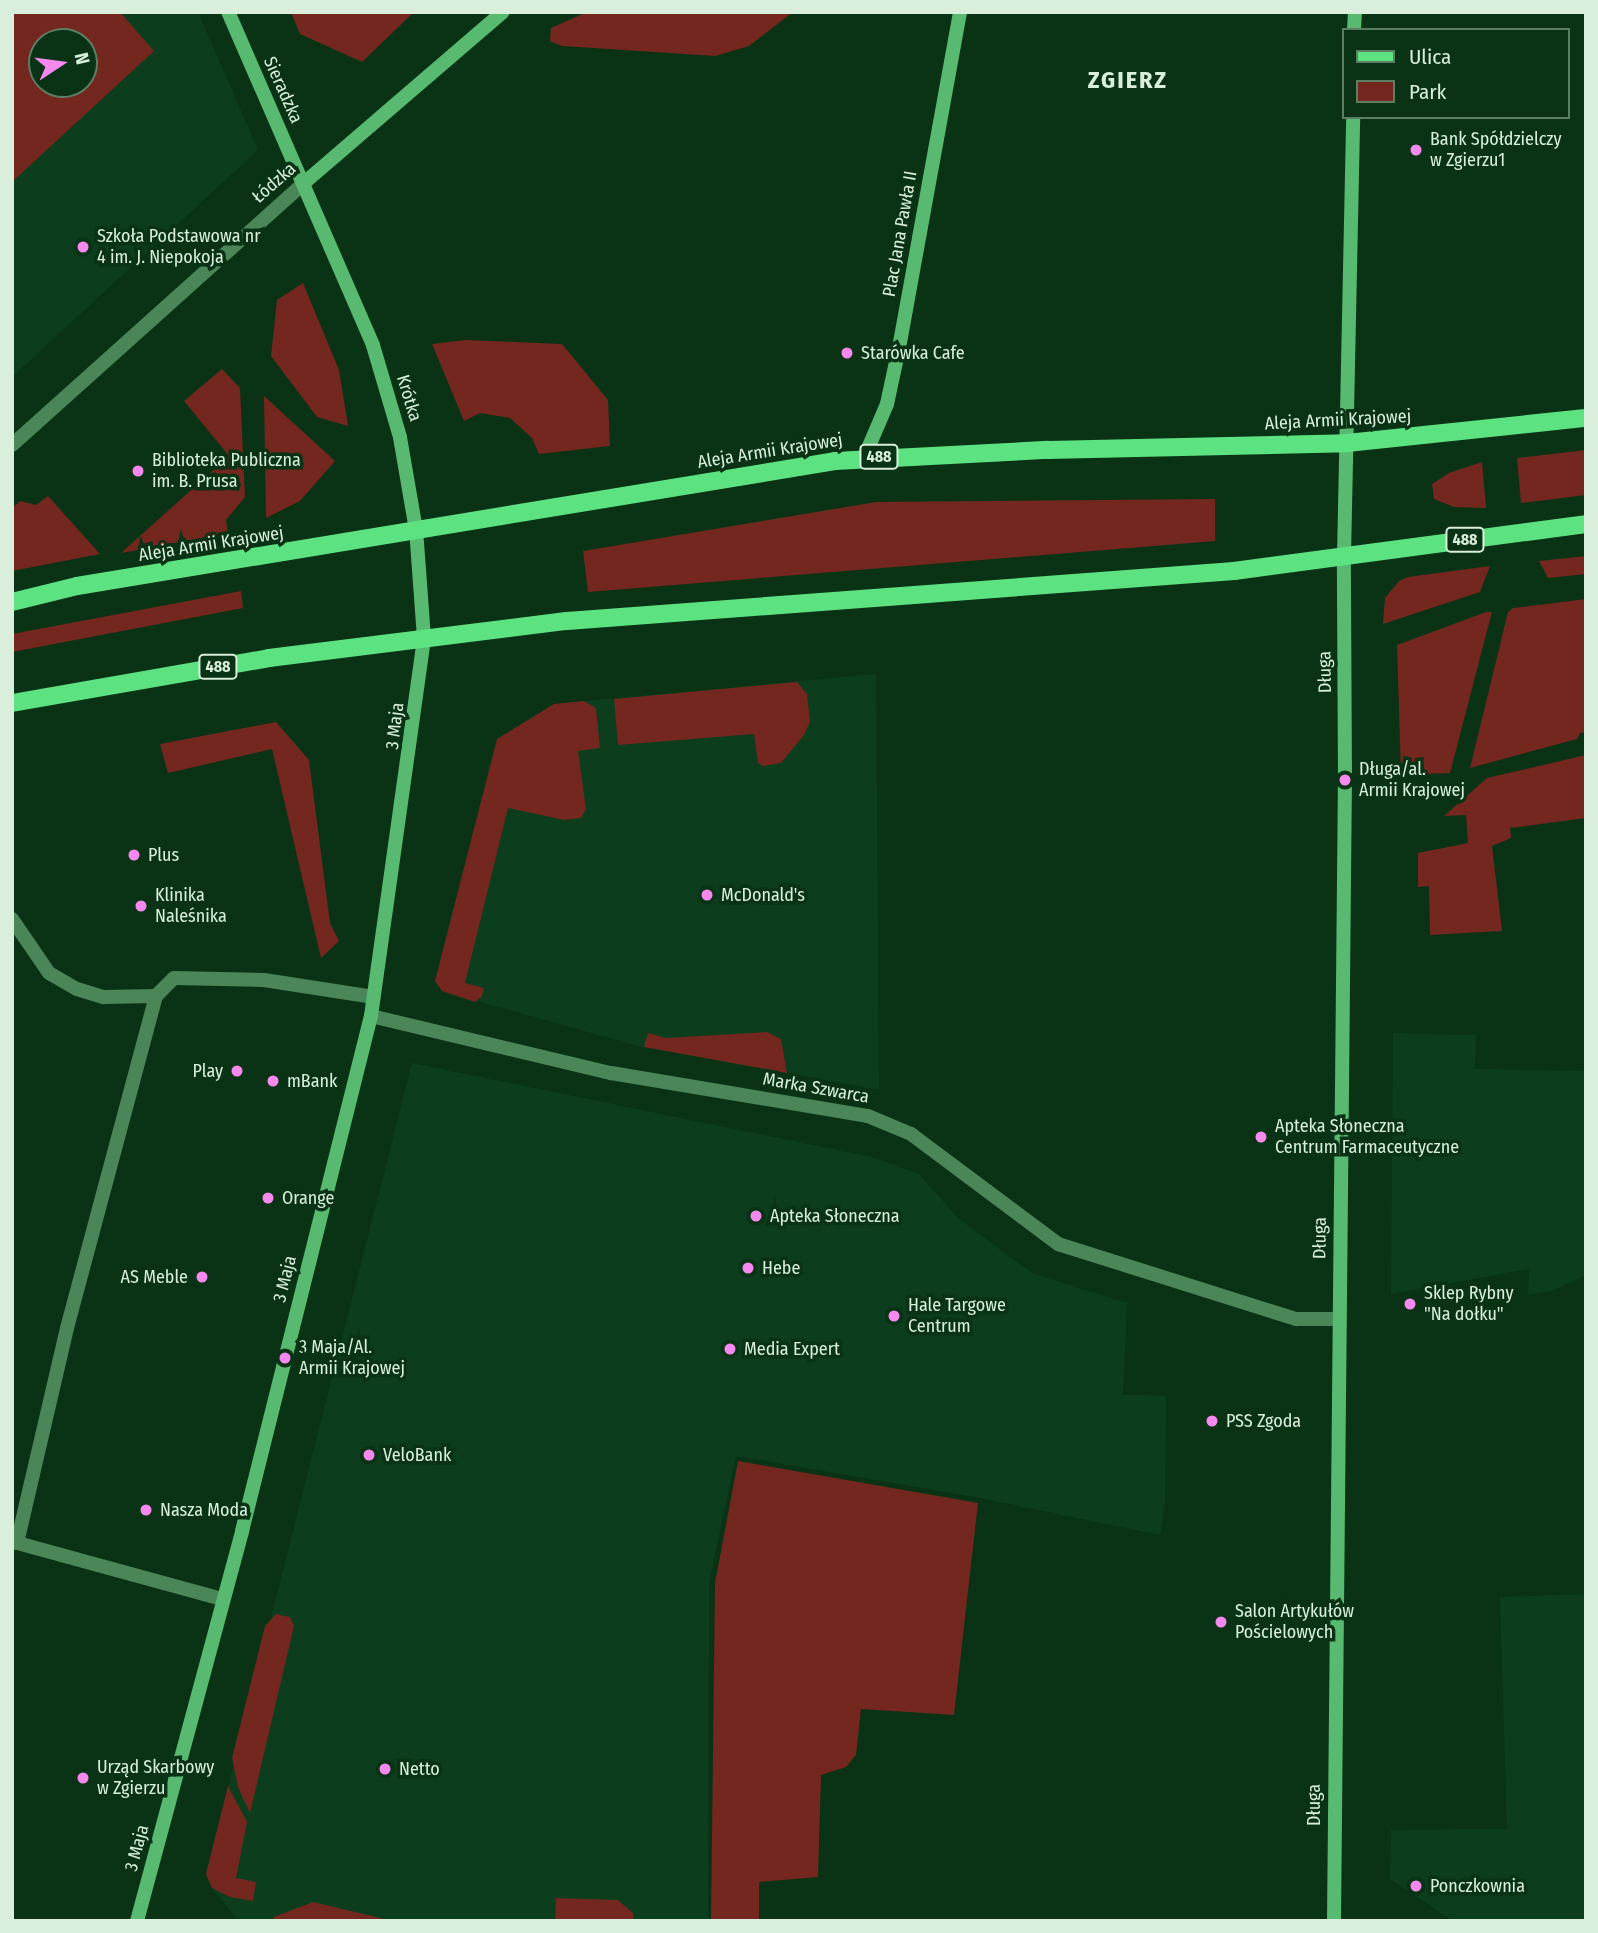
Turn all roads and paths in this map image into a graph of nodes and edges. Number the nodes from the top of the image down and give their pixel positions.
1 (229, 12) edge
2 (503, 12) edge
3 (960, 12) edge
4 (1353, 119) edge
5 (303, 183) junction
6 (1586, 418) edge
7 (1347, 443) junction
8 (12, 445) edge
9 (864, 458) junction
10 (1586, 524) edge
11 (416, 530) junction
12 (1344, 556) junction
13 (12, 602) edge
14 (424, 638) junction
15 (12, 703) edge
16 (12, 919) edge
17 (156, 996) junction
18 (374, 997) junction
19 (371, 1016) junction
20 (1338, 1319) junction
21 (222, 1599) junction
22 (137, 1921) edge
23 (1334, 1921) edge

1 - 5 street, Sieradzka
2 - 5 street, Łódzka
3 - 9 street, Plac Jana Pawła II
4 - 7 street
5 - 8 street, Łódzka
5 - 11 street, Krótka
6 - 7 main road, Aleja Armii Krajowej / 488
7 - 9 main road, Aleja Armii Krajowej / 488
7 - 12 street
9 - 11 main road, Aleja Armii Krajowej / 488
10 - 12 main road, 488
11 - 13 main road, Aleja Armii Krajowej / 488
11 - 14 street, Krótka
12 - 14 main road, 488
12 - 20 street, Długa
14 - 15 main road, 488
14 - 18 street, 3 Maja
16 - 17 street
17 - 18 street
17 - 21 street
18 - 19 street, 3 Maja
19 - 20 street, Marka Szwarca
19 - 21 street, 3 Maja
20 - 23 street, Długa
21 - 22 street, 3 Maja

